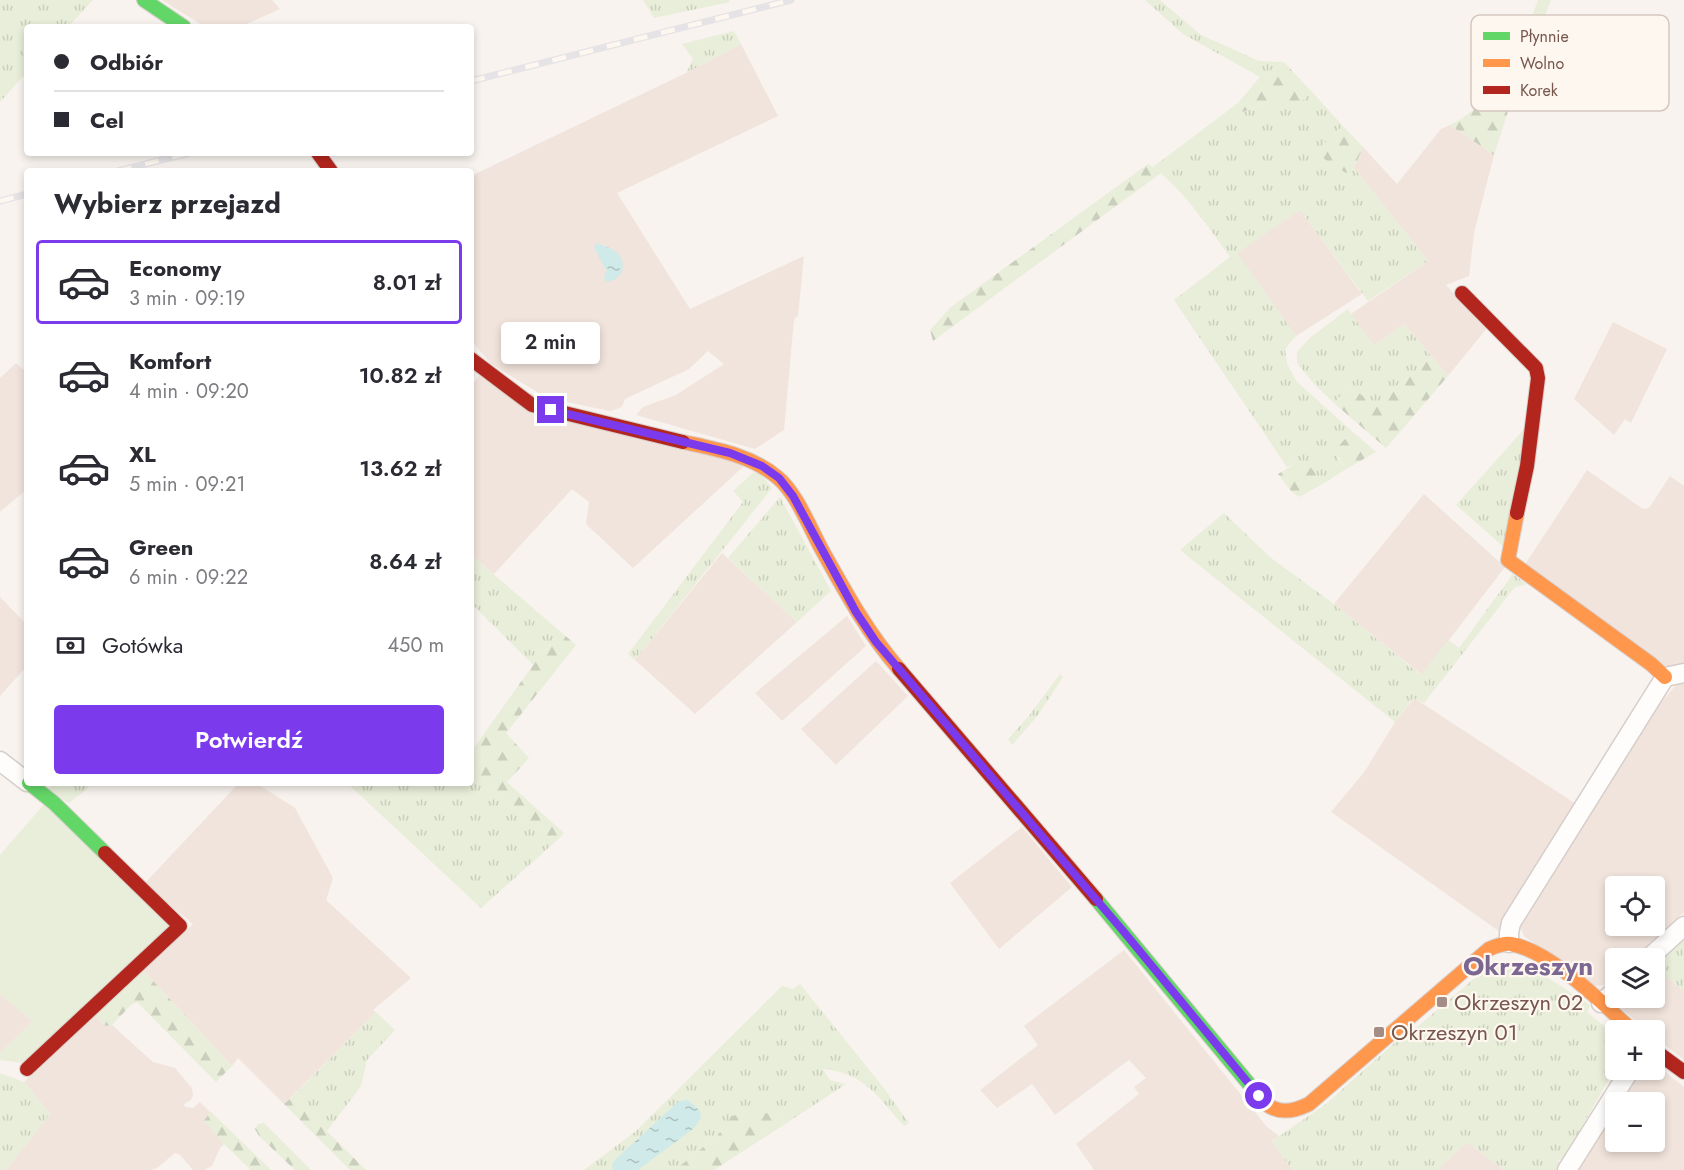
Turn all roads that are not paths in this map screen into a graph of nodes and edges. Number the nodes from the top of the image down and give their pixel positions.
1 (144, 0) edge
2 (180, 24) edge
3 (1462, 293) dead end
4 (474, 361) edge
5 (1684, 673) edge
6 (1665, 677) junction
7 (0, 761) edge
8 (24, 779) edge
9 (33, 786) edge
10 (1684, 926) edge
11 (1509, 944) junction
12 (1660, 948) edge
13 (1605, 1000) edge
14 (1601, 1004) junction
15 (1620, 1020) edge
16 (1665, 1058) edge
17 (27, 1069) dead end
18 (1684, 1072) edge
19 (1624, 1080) edge
20 (1567, 1170) edge

1 - 2 street
3 - 6 street
4 - 11 street
5 - 6 street
6 - 11 street
7 - 8 street
9 - 17 street
10 - 12 street
11 - 14 street
13 - 14 street
14 - 15 street
16 - 18 street
19 - 20 street

